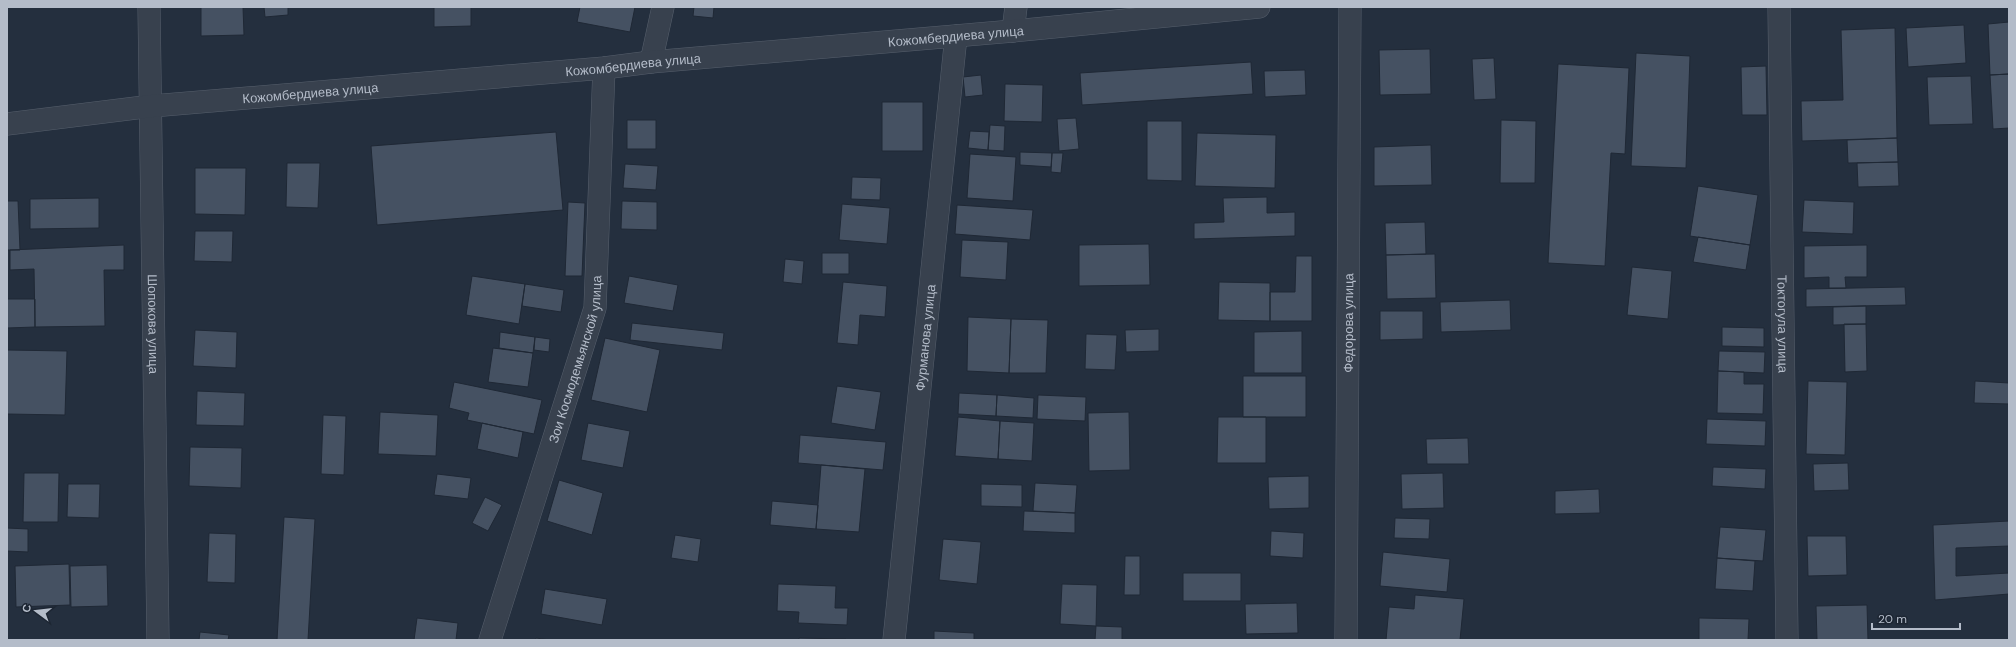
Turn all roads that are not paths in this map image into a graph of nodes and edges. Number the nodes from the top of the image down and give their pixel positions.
1 (149, 7) edge
2 (663, 7) edge
3 (1016, 7) edge
4 (1259, 7) edge
5 (1350, 7) edge
6 (1779, 7) edge
7 (1013, 31) junction
8 (956, 36) junction
9 (651, 62) junction
10 (604, 68) junction
11 (152, 106) junction
12 (7, 124) edge
13 (158, 640) edge
14 (490, 640) edge
15 (894, 640) edge
16 (1346, 640) edge
17 (1787, 640) edge

1 - 11 street, Шопокова улица
2 - 9 street
3 - 7 street
4 - 7 street, Кожомбердиева улица
5 - 16 street, Федорова улица
6 - 17 street, Токтогула улица
7 - 8 street, Кожомбердиева улица
8 - 9 street, Кожомбердиева улица
8 - 15 street, Фурманова улица
9 - 10 street, Кожомбердиева улица
10 - 11 street, Кожомбердиева улица
10 - 14 street, Зои Космодемьянской улица
11 - 12 street, Кожомбердиева улица
11 - 13 street, Шопокова улица

